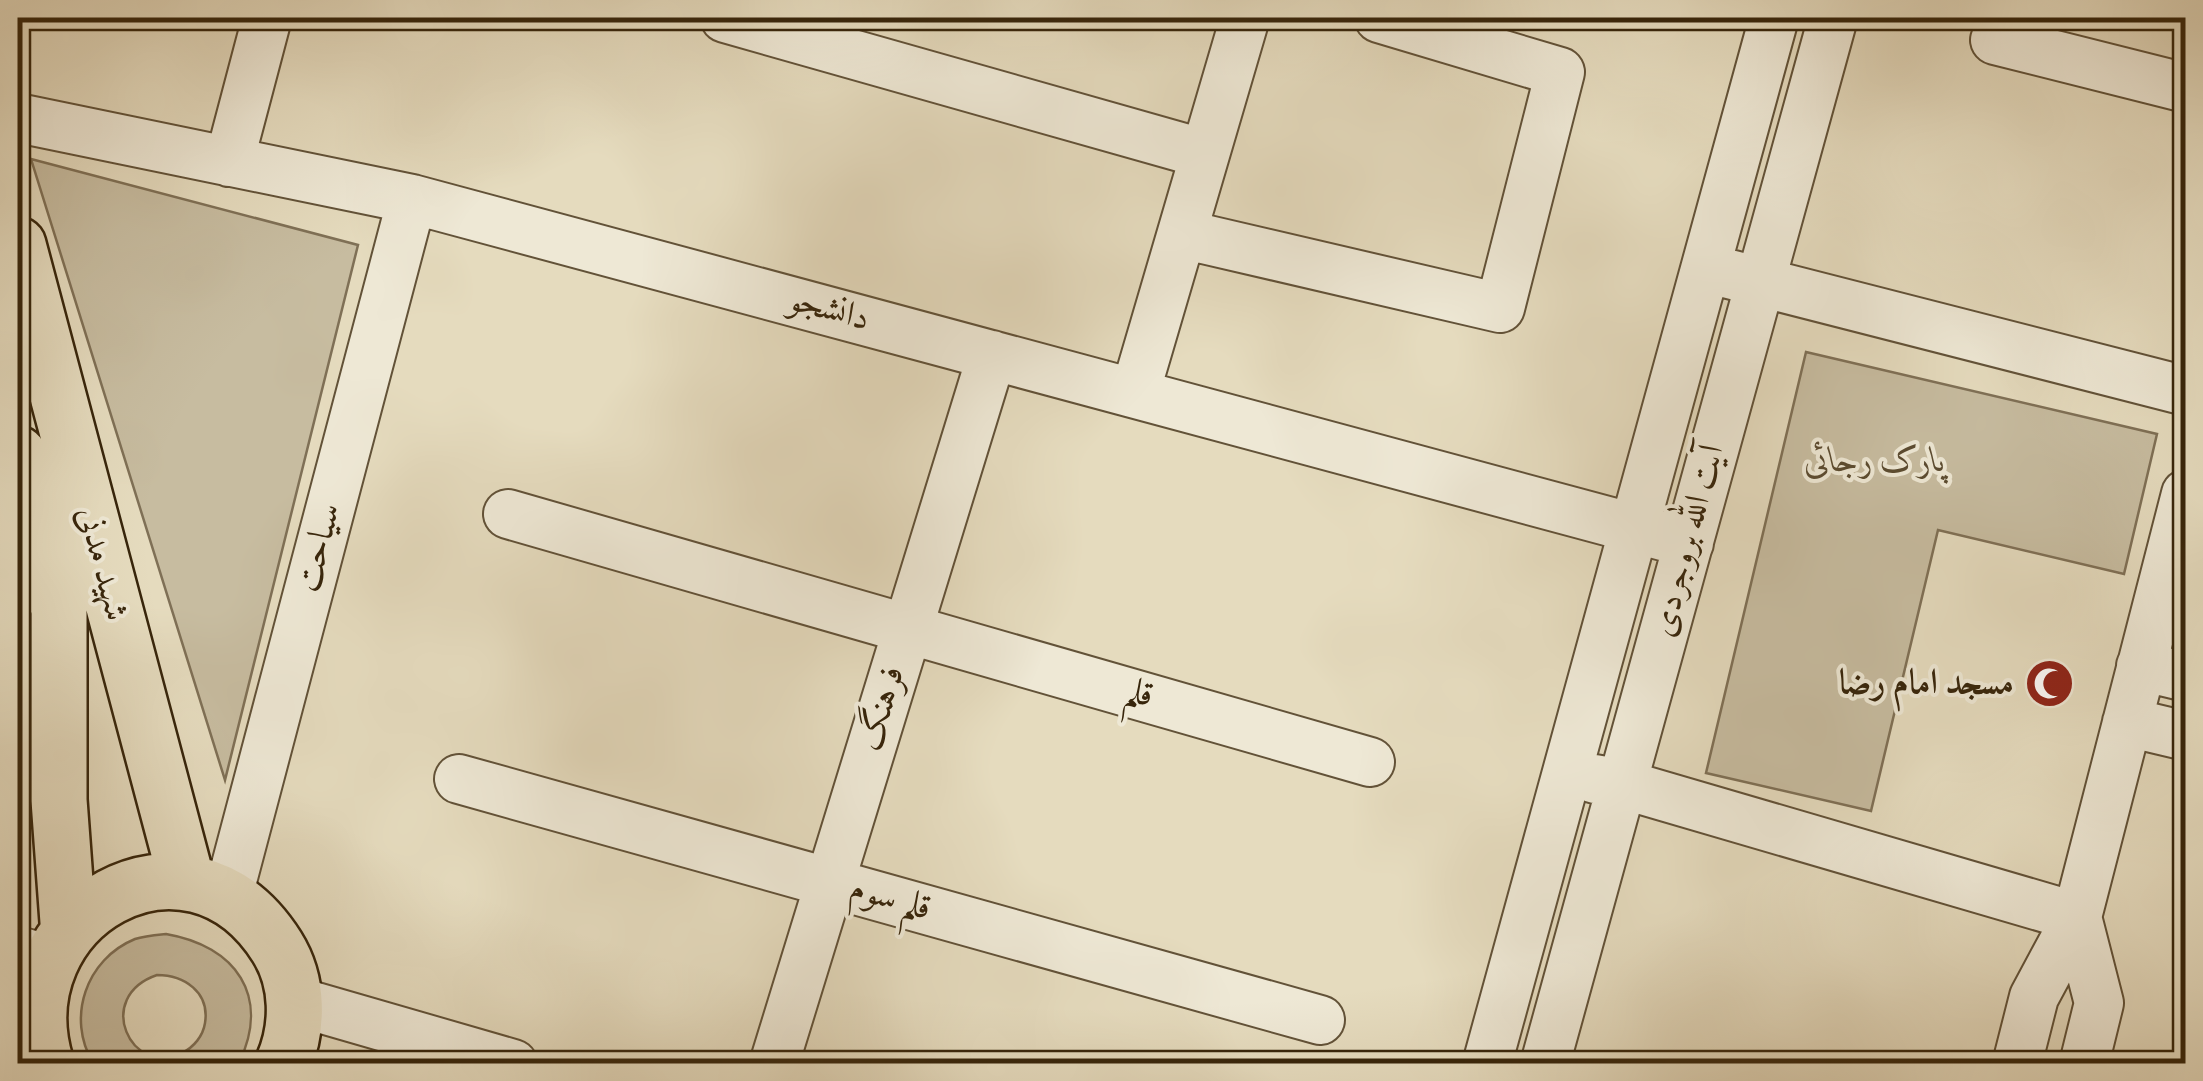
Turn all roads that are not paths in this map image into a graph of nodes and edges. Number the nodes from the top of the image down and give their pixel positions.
1 (267, 18) edge
2 (724, 18) edge
3 (1245, 18) edge
4 (1379, 18) edge
5 (1774, 18) edge
6 (1834, 18) edge
7 (1995, 40) dead end
8 (2186, 88) edge
9 (18, 118) edge
10 (1206, 154) junction
11 (229, 162) junction
12 (412, 199) junction
13 (1182, 234) junction
14 (18, 245) edge
15 (1706, 269) junction
16 (1760, 282) junction
17 (992, 355) junction
18 (2186, 391) edge
19 (1135, 393) junction
20 (18, 454) edge
21 (2186, 494) edge
22 (508, 514) dead end
23 (1634, 528) junction
24 (1689, 542) junction
25 (908, 628) junction
26 (2164, 671) edge
27 (2126, 722) junction
28 (2186, 736) edge
29 (1370, 762) dead end
30 (1567, 774) junction
31 (460, 778) dead end
32 (1622, 784) junction
33 (830, 883) junction
34 (207, 889) junction
35 (2076, 917) junction
36 (43, 944) edge
37 (296, 1001) junction
38 (1320, 1020) dead end
39 (46, 1064) edge
40 (283, 1064) edge
41 (514, 1064) edge
42 (774, 1064) edge
43 (1487, 1064) edge
44 (1545, 1064) edge
45 (2018, 1064) edge
46 (2084, 1064) edge

1 - 11 street
2 - 10 street
3 - 10 street
4 - 13 street
5 - 15 street, آیت الله بروجردی
6 - 16 street, آیت الله بروجردی
7 - 8 street
9 - 11 street, دانشجو
10 - 13 street
11 - 12 street, دانشجو
12 - 17 street, دانشجو
12 - 34 street, سیاحت
13 - 19 street
14 - 34 main road, شهید مدنی
15 - 16 street
15 - 23 street, آیت الله بروجردی
16 - 18 street
16 - 24 street, آیت الله بروجردی
17 - 19 street, دانشجو
17 - 25 street, فرهنگ
19 - 23 street, دانشجو
20 - 36 main road, شهید مدنی
21 - 26 street
22 - 25 street, قلم
23 - 24 street, دانشجو
23 - 30 street, آیت الله بروجردی
24 - 32 street, آیت الله بروجردی
25 - 29 street, قلم
25 - 33 street, فرهنگ
26 - 27 street
27 - 28 street
27 - 35 street
30 - 32 street
30 - 43 street, آیت الله بروجردی
31 - 33 street, قلم سوم
32 - 35 street
32 - 44 street, آیت الله بروجردی
33 - 38 street, قلم سوم
33 - 42 street, فرهنگ
34 - 36 main road
34 - 37 main road
35 - 45 street
35 - 46 street
36 - 39 main road, شهید مدنی
37 - 40 main road
37 - 41 street

